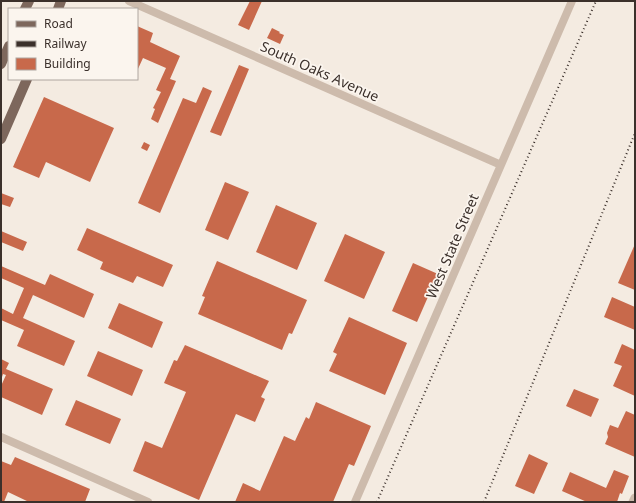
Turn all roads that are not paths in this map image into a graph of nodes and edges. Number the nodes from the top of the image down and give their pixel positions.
1 (129, 1) edge
2 (572, 1) edge
3 (8, 48) edge
4 (1, 64) edge
5 (27, 80) edge
6 (1, 139) edge
7 (501, 165) junction
8 (1, 437) edge
9 (635, 498) edge
10 (148, 502) edge
11 (355, 502) edge
12 (633, 502) edge

1 - 7 street, South Oaks Avenue
2 - 7 street, West State Street
3 - 4 main road
5 - 6 main road
7 - 11 street, West State Street
8 - 10 street
9 - 12 street

